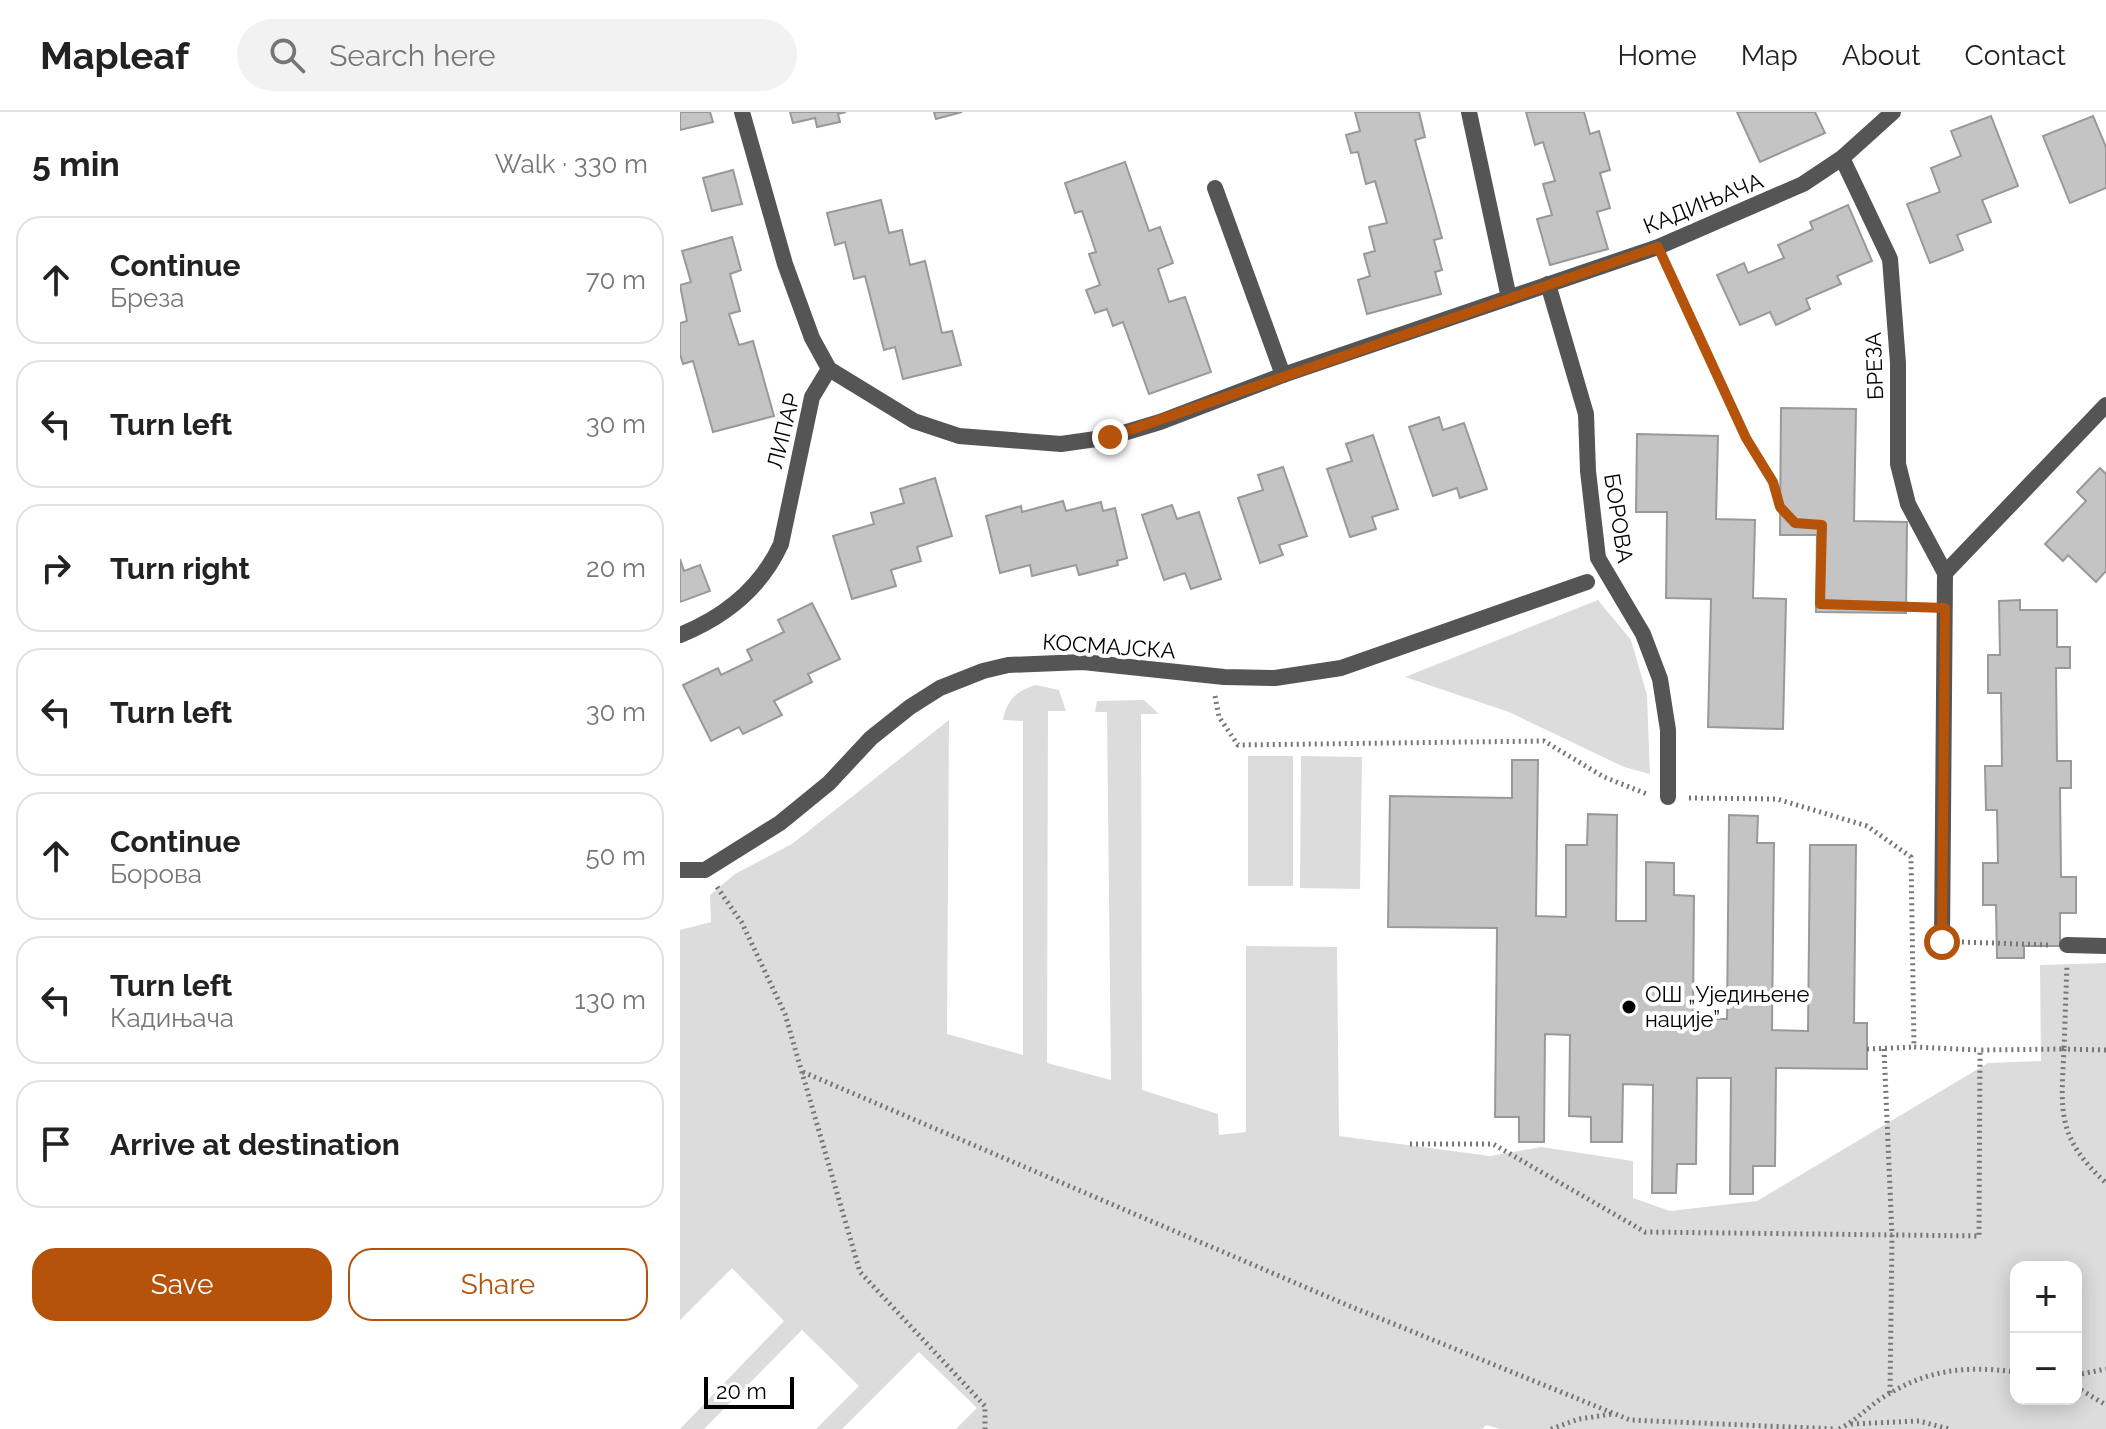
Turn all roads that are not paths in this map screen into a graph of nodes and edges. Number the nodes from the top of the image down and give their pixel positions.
1 (742, 112) edge
2 (1469, 112) edge
3 (1887, 114) edge
4 (1842, 158) junction
5 (1215, 188) dead end
6 (1548, 284) junction
7 (1509, 298) junction
8 (829, 369) junction
9 (1283, 375) junction
10 (2106, 405) edge
11 (1945, 573) junction
12 (1587, 582) dead end
13 (680, 635) edge
14 (1668, 797) road end
15 (680, 870) edge
16 (1942, 942) road end
17 (2067, 945) road end
18 (2106, 946) edge

1 - 8 street
2 - 7 street
3 - 4 street, КАДИЊАЧА
4 - 6 street, КАДИЊАЧА
4 - 11 street, БРЕЗА
5 - 9 street
6 - 7 street, КАДИЊАЧА
6 - 14 street, БОРОВА
7 - 9 street, КАДИЊАЧА
8 - 9 street, КАДИЊАЧА
8 - 13 street, ЛИПАР
10 - 11 street
11 - 16 street, БРЕЗА
12 - 15 street, КОСМАЈСКА
17 - 18 street

